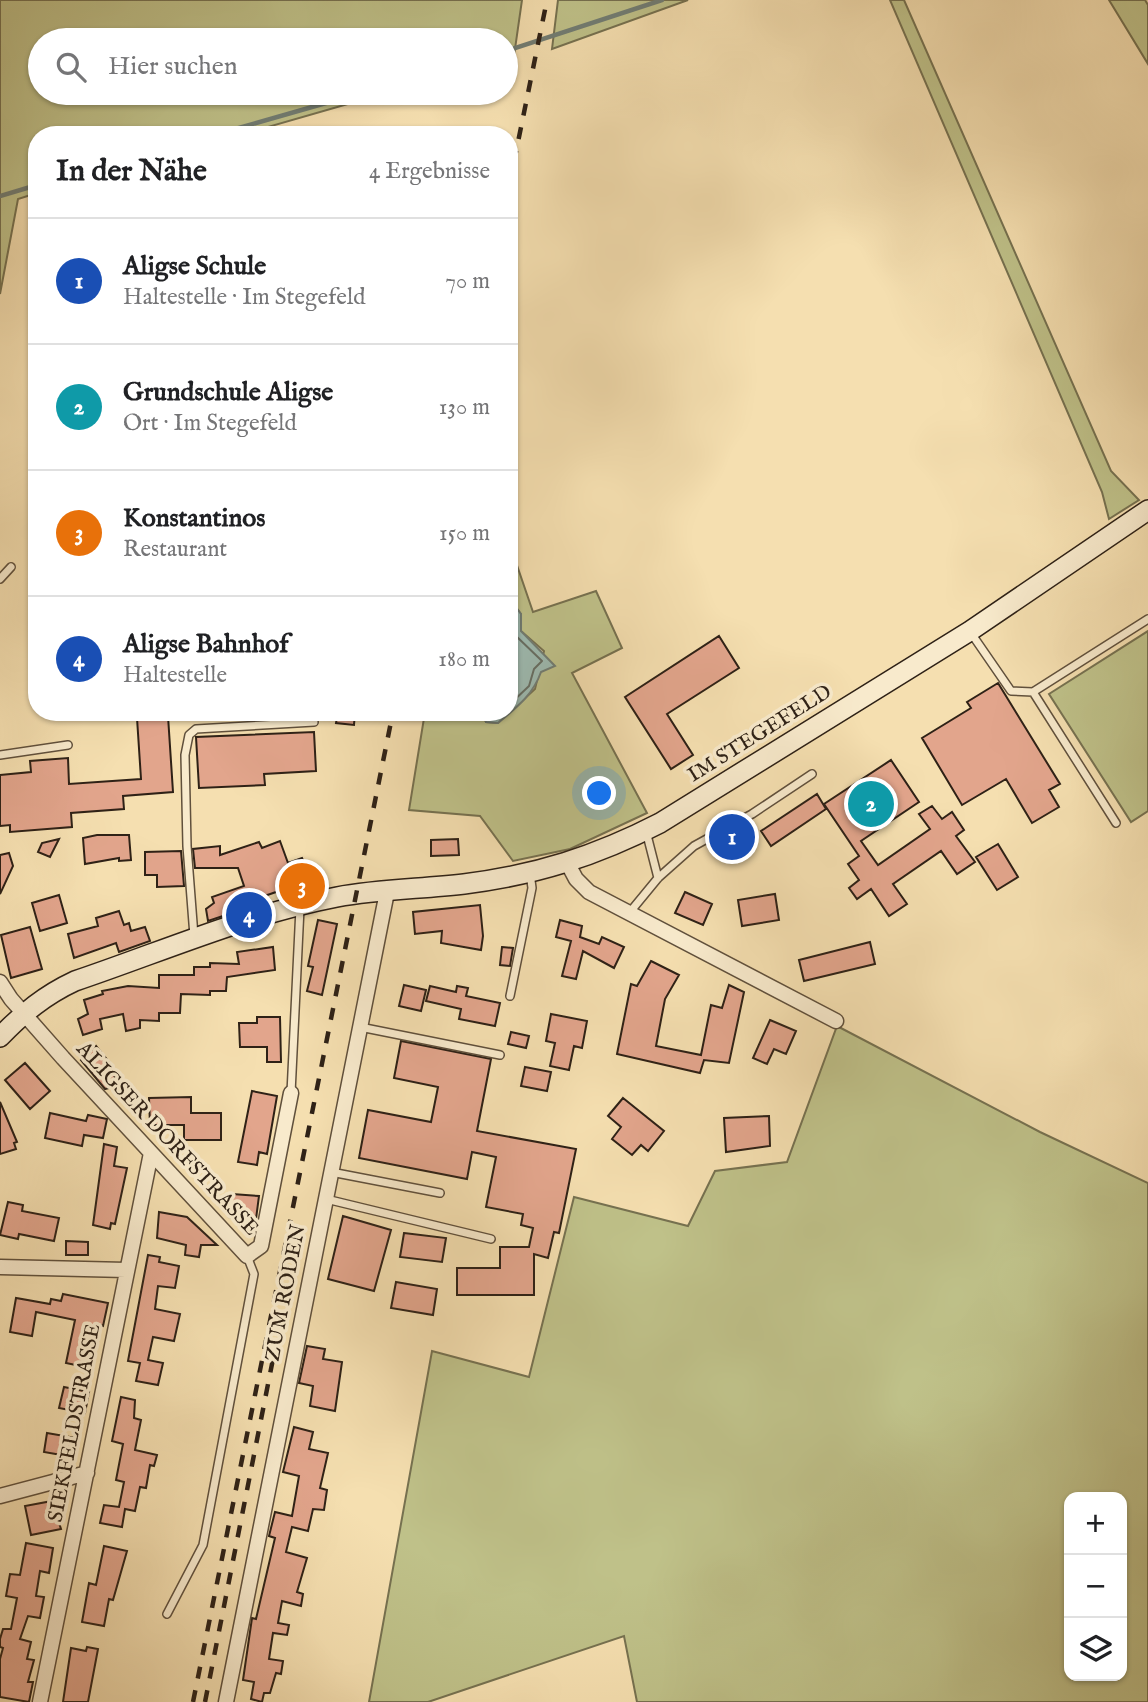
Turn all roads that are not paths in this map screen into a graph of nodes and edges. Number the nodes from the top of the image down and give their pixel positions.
1 (1148, 510) edge
2 (11, 567) dead end
3 (0, 579) edge
4 (1148, 619) edge
5 (970, 631) junction
6 (1033, 692) junction
7 (314, 722) dead end
8 (68, 745) dead end
9 (0, 755) edge
10 (812, 774) dead end
11 (1116, 823) dead end
12 (645, 831) junction
13 (568, 864) junction
14 (530, 872) junction
15 (658, 878) junction
16 (387, 892) junction
17 (299, 905) junction
18 (629, 912) junction
19 (195, 940) junction
20 (0, 982) edge
21 (510, 996) dead end
22 (24, 1012) junction
23 (836, 1021) dead end
24 (360, 1027) junction
25 (0, 1037) edge
26 (500, 1055) dead end
27 (291, 1093) joint
28 (151, 1153) junction
29 (331, 1172) junction
30 (440, 1193) dead end
31 (326, 1199) junction
32 (491, 1239) dead end
33 (247, 1256) junction
34 (0, 1267) edge
35 (126, 1270) junction
36 (87, 1473) junction
37 (0, 1496) edge
38 (167, 1614) dead end
39 (40, 1702) edge
40 (226, 1702) edge

1 - 5 street, IM STEGEFELD
2 - 3 lane
4 - 6 lane
5 - 6 lane
5 - 12 street, IM STEGEFELD
6 - 11 lane
7 - 19 lane
8 - 9 lane
10 - 15 lane
12 - 13 street, IM STEGEFELD
12 - 15 lane
13 - 14 street, IM STEGEFELD
13 - 18 street
14 - 16 street, IM STEGEFELD
14 - 21 lane
15 - 18 lane
16 - 17 street, IM STEGEFELD
16 - 24 street, ZUM RODEN
17 - 19 street, IM STEGEFELD
17 - 27 lane
18 - 23 street
19 - 22 street, IM STEGEFELD
20 - 22 street, ALIGSER DORFSTRASSE
22 - 25 street, IM STEGEFELD
22 - 28 street, ALIGSER DORFSTRASSE
24 - 26 lane
24 - 29 street, ZUM RODEN
27 - 33 street, ALIGSER DORFSTRASSE
28 - 33 street, ALIGSER DORFSTRASSE
28 - 35 street, SIEKFELDSTRASSE
29 - 30 lane
29 - 31 street, ZUM RODEN
31 - 32 lane
31 - 40 street, ZUM RODEN
33 - 38 lane
34 - 35 street
35 - 36 street, SIEKFELDSTRASSE
36 - 37 street
36 - 39 street, SIEKFELDSTRASSE

